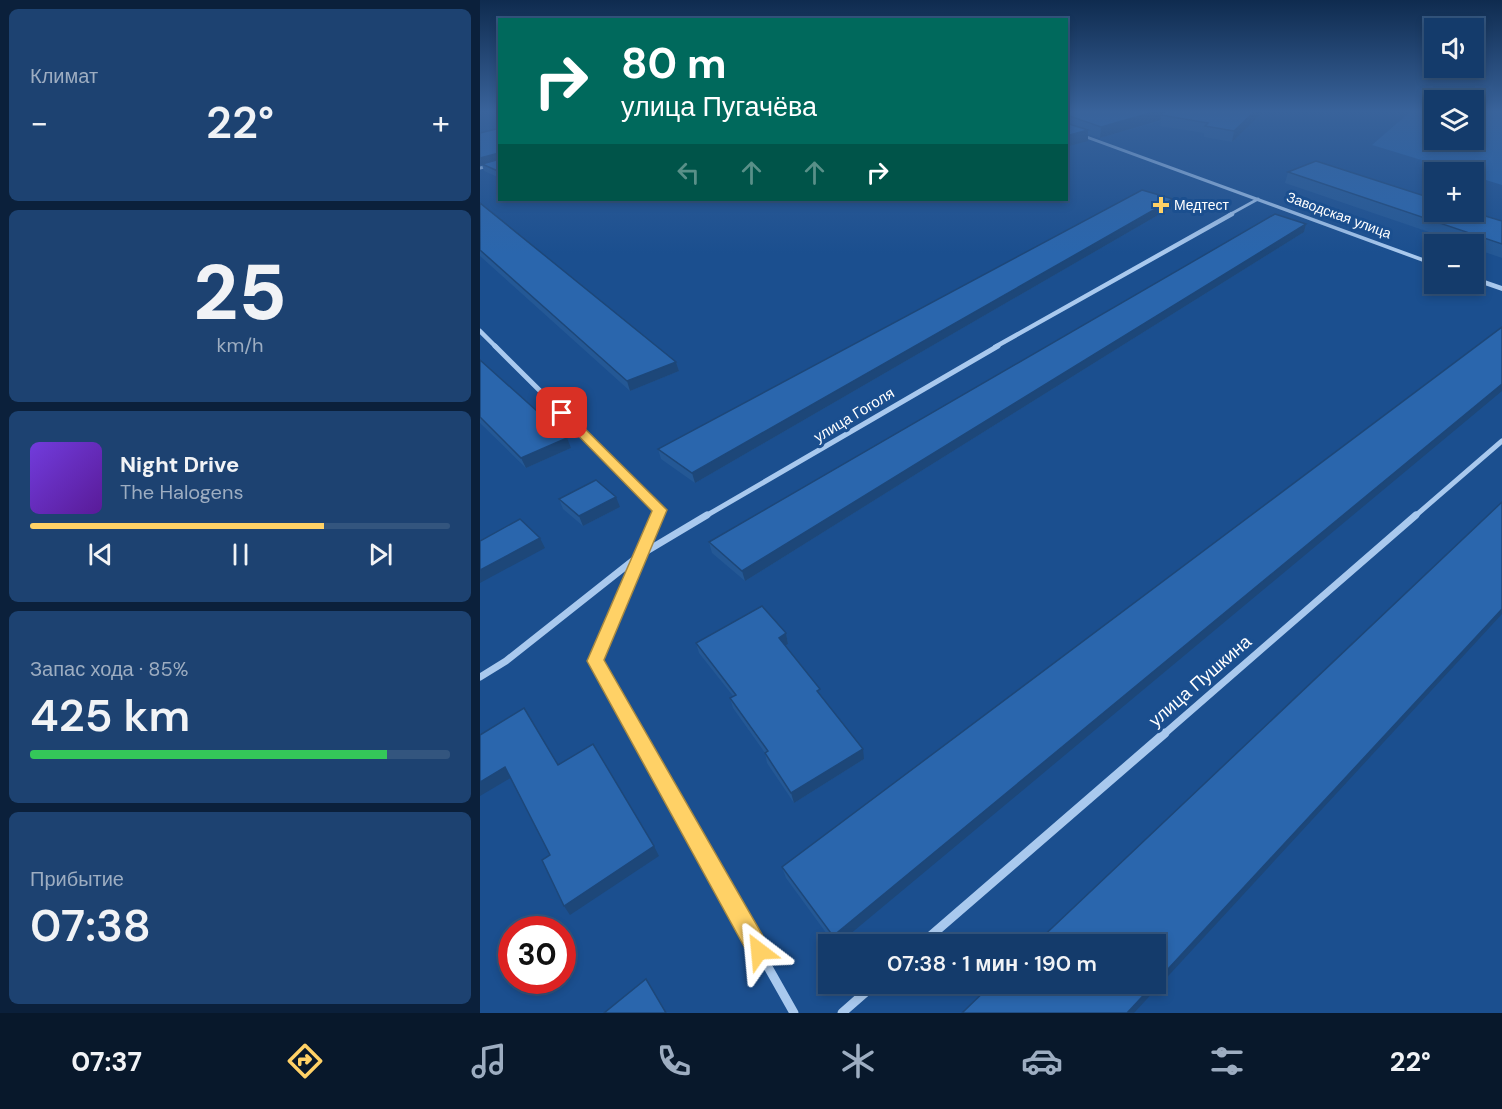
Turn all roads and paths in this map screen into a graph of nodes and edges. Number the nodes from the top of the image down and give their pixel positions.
1 (1146, 158) edge
2 (498, 164) edge
3 (480, 168) edge
4 (1258, 199) junction
5 (1424, 260) edge
6 (1484, 282) edge
7 (1502, 289) edge
8 (480, 331) edge
9 (1502, 441) edge
10 (640, 555) junction
11 (480, 677) edge
12 (933, 934) edge
13 (864, 994) edge
14 (794, 1013) edge
15 (842, 1013) edge

1 - 4 street, Заводская улица
2 - 3 street
4 - 5 street, Заводская улица
4 - 10 street, улица Гоголя
6 - 7 street
8 - 10 street
9 - 12 street, улица Пушкина
10 - 11 street, улица Гоголя
10 - 14 street
13 - 15 street

